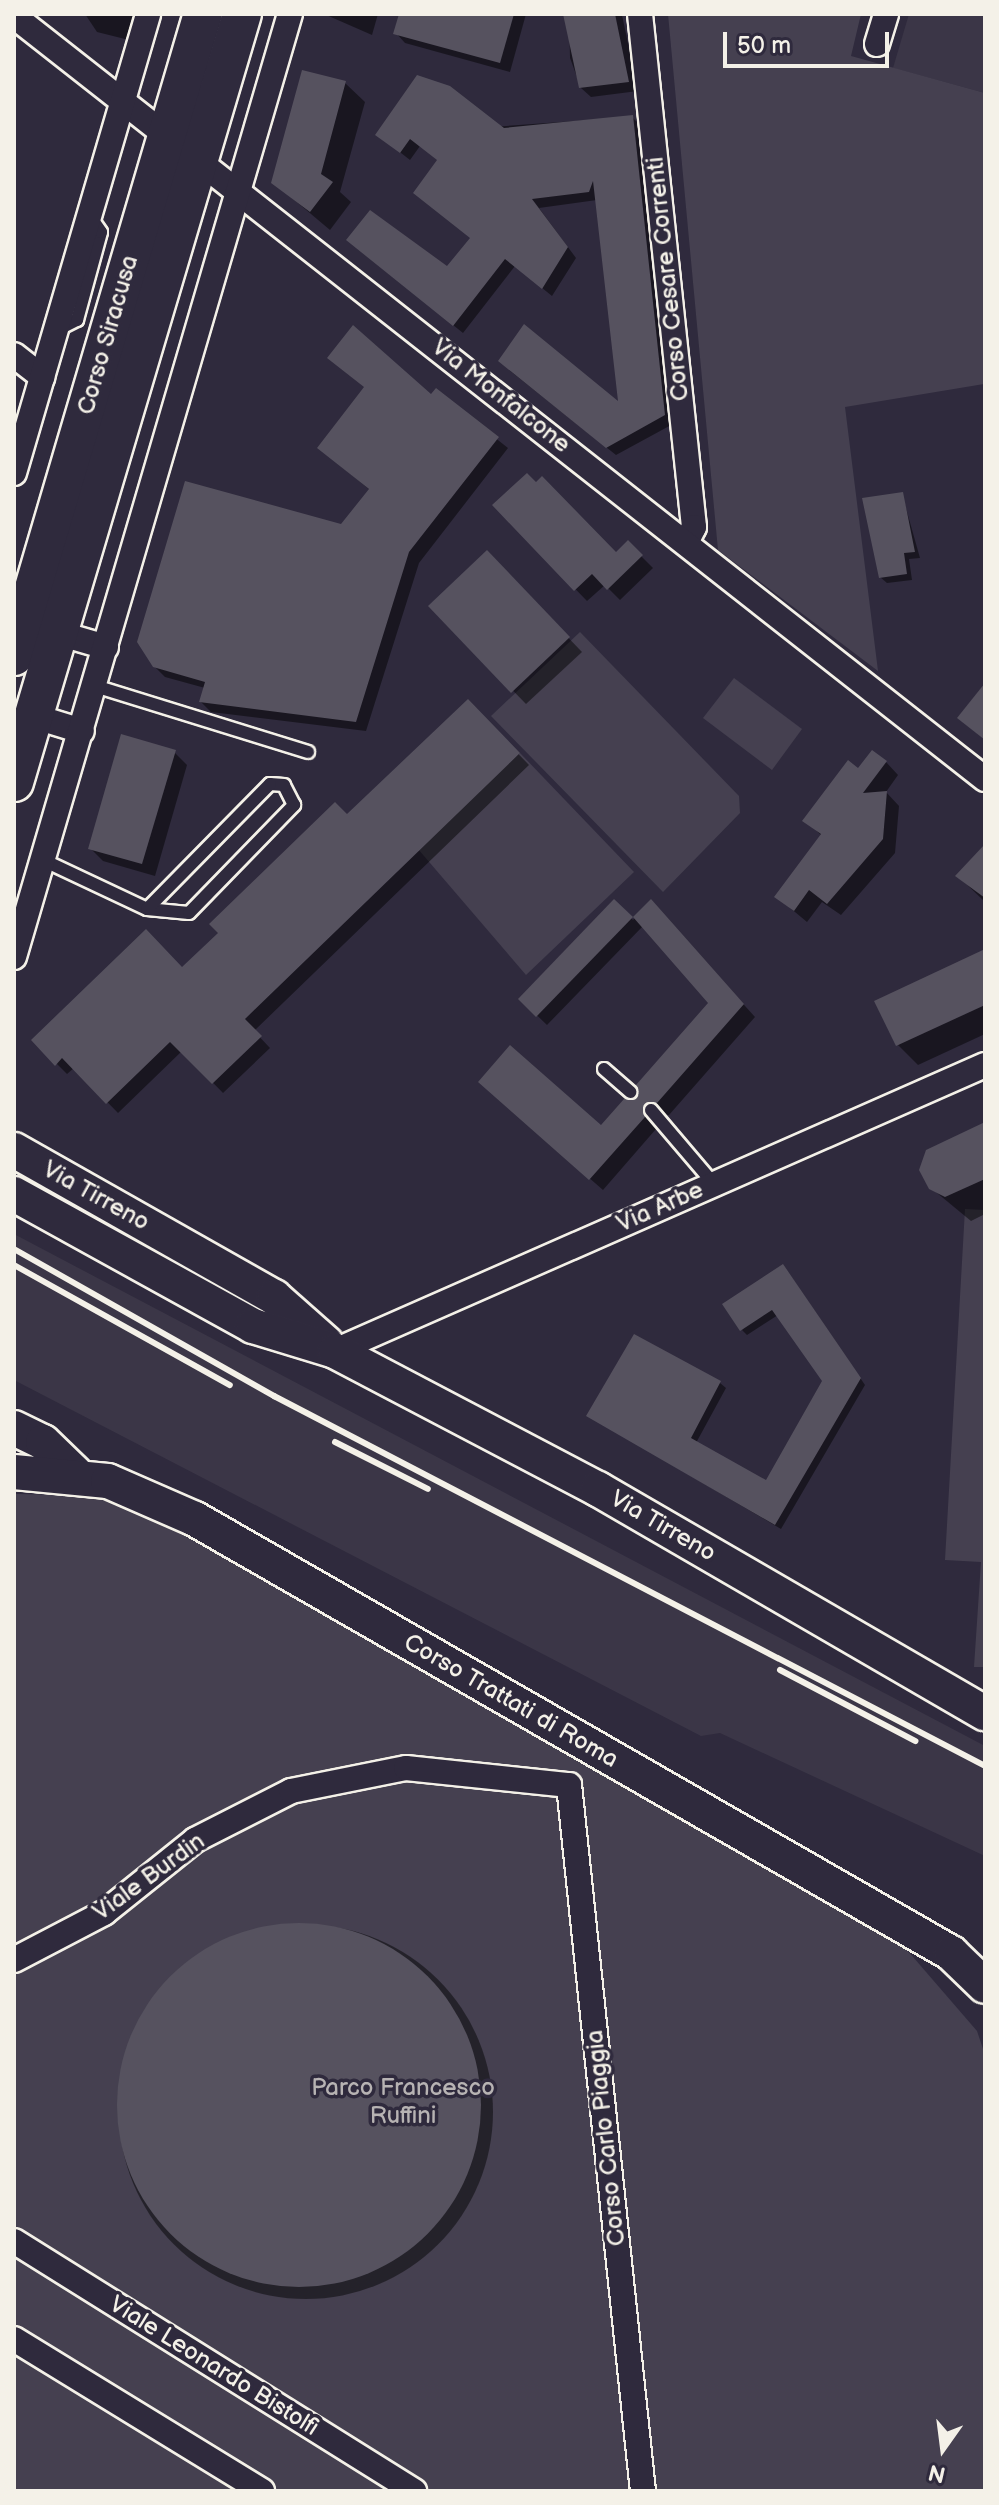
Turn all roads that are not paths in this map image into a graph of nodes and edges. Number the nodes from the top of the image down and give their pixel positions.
1 (148, 14) edge
2 (203, 14) edge
3 (242, 14) edge
4 (290, 14) edge
5 (640, 14) edge
6 (886, 14) edge
7 (14, 16) edge
8 (877, 44) dead end
9 (123, 99) junction
10 (168, 134) junction
11 (200, 159) junction
12 (238, 189) junction
13 (14, 355) edge
14 (42, 377) junction
15 (14, 473) edge
16 (686, 543) junction
17 (27, 633) edge
18 (106, 647) junction
19 (95, 686) junction
20 (33, 716) junction
21 (82, 731) junction
22 (308, 752) dead end
23 (985, 779) edge
24 (14, 782) edge
25 (43, 860) junction
26 (147, 909) junction
27 (14, 957) edge
28 (985, 1065) edge
29 (604, 1069) dead end
30 (630, 1092) dead end
31 (651, 1110) dead end
32 (14, 1150) edge
33 (714, 1184) junction
34 (14, 1194) edge
35 (335, 1351) junction
36 (14, 1428) edge
37 (14, 1472) edge
38 (75, 1473) junction
39 (985, 1713) edge
40 (569, 1785) joint
41 (14, 1960) edge
42 (980, 1973) edge
43 (14, 2241) edge
44 (14, 2339) edge
45 (262, 2491) edge
46 (414, 2491) edge
47 (643, 2491) edge

1 - 9 street
2 - 10 main road, Corso Siracusa
3 - 11 main road, Corso Siracusa
4 - 12 street
5 - 16 street, Corso Cesare Correnti
6 - 8 street
7 - 9 street, Via Monfalcone
9 - 10 street, Via Monfalcone
9 - 14 street
10 - 11 street, Via Monfalcone
10 - 17 main road, Corso Siracusa
11 - 12 street, Via Monfalcone
11 - 17 main road, Corso Siracusa
12 - 16 street, Via Monfalcone
12 - 18 street
13 - 14 street
14 - 15 street
16 - 23 street, Via Monfalcone
17 - 18 street
17 - 20 main road, Corso Siracusa
18 - 19 street
19 - 21 street
19 - 22 lane
20 - 21 street
20 - 24 main road, Corso Siracusa
21 - 25 street
25 - 26 lane
25 - 27 street
26 - 26 lane
28 - 33 street, Via Arbe
29 - 30 lane
31 - 33 lane
32 - 35 street, Via Tirreno
33 - 35 street, Via Arbe
34 - 35 street, Via Tirreno
35 - 39 street, Via Tirreno
36 - 38 street
37 - 38 street, Corso Trattati di Roma
38 - 42 street, Corso Trattati di Roma
40 - 41 street, Viale Burdin
40 - 47 street, Corso Carlo Piaggia
43 - 46 street, Viale Leonardo Bistolfi
44 - 45 street

